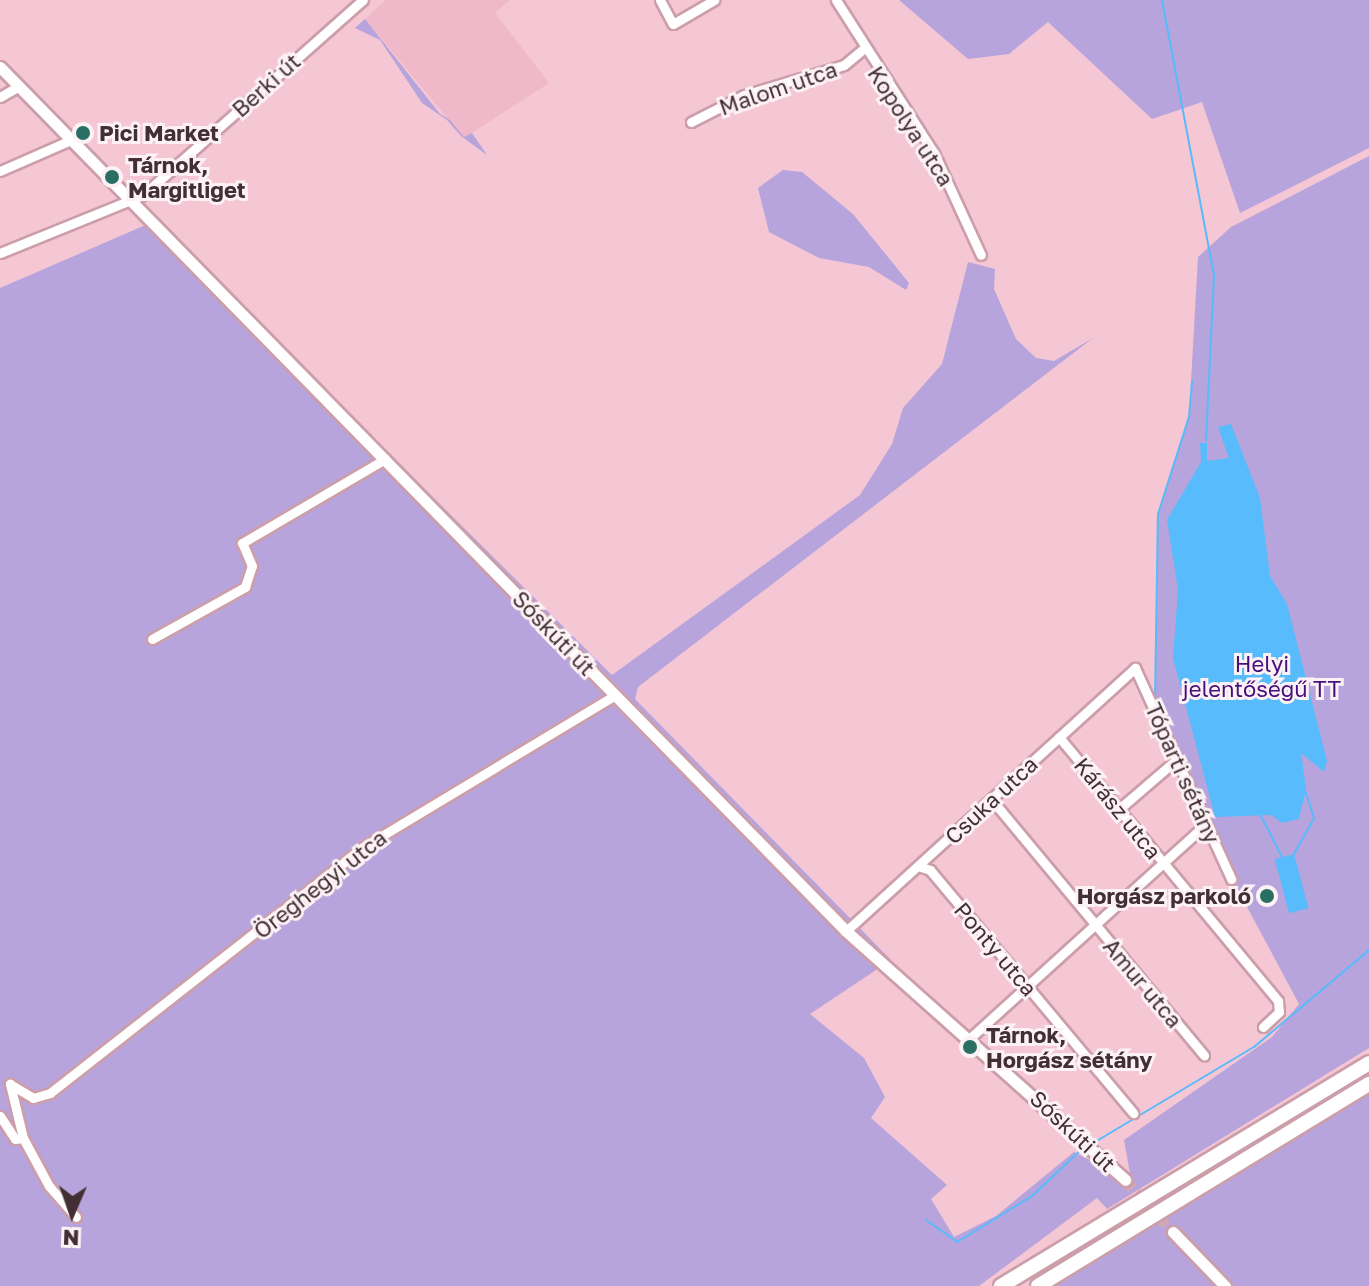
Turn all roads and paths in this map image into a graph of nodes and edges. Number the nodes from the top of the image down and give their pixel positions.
1 (363, 0) edge
2 (660, 0) edge
3 (714, 0) edge
4 (836, 0) edge
5 (862, 50) junction
6 (0, 67) edge
7 (19, 86) junction
8 (0, 97) edge
9 (691, 122) dead end
10 (71, 140) junction
11 (0, 171) edge
12 (132, 202) junction
13 (0, 253) edge
14 (981, 255) dead end
15 (385, 459) junction
16 (152, 639) dead end
17 (1135, 668) joint
18 (615, 695) junction
19 (1059, 737) junction
20 (1176, 760) junction
21 (992, 800) junction
22 (1119, 809) junction
23 (1205, 825) junction
24 (1163, 864) junction
25 (918, 866) junction
26 (1231, 879) dead end
27 (1095, 926) junction
28 (846, 931) junction
29 (1027, 987) junction
30 (1263, 1027) dead end
31 (969, 1039) junction
32 (1204, 1055) dead end
33 (1369, 1063) edge
34 (1369, 1084) edge
35 (1133, 1113) dead end
36 (0, 1116) edge
37 (23, 1138) junction
38 (1125, 1180) tunnel mouth
39 (76, 1217) dead end
40 (1173, 1232) tunnel mouth
41 (1001, 1286) edge
42 (1038, 1286) edge
43 (1225, 1286) edge

1 - 12 street, Berki út
2 - 3 street
4 - 5 street, Kopolya utca
5 - 9 street, Malom utca
5 - 14 street, Kopolya utca
6 - 7 main road, Sóskúti út
7 - 8 street
7 - 10 main road, Sóskúti út
10 - 11 street
10 - 12 main road, Sóskúti út
12 - 13 street
12 - 15 main road, Sóskúti út
15 - 16 street
15 - 18 main road, Sóskúti út
17 - 19 street, Csuka utca
17 - 20 street, Tóparti sétány
18 - 28 main road, Sóskúti út
18 - 37 street, Öreghegyi utca
19 - 21 street, Csuka utca
19 - 22 street, Kárász utca
20 - 22 street
20 - 23 street, Tóparti sétány
21 - 25 street, Csuka utca
21 - 27 street, Amur utca
22 - 24 street, Kárász utca
23 - 24 street
23 - 26 street, Tóparti sétány
24 - 27 street
24 - 30 street, Kárász utca
25 - 28 street, Csuka utca
25 - 29 street, Ponty utca
27 - 29 street
27 - 32 street, Amur utca
28 - 31 main road, Sóskúti út
29 - 31 street
29 - 35 street, Ponty utca
31 - 38 main road, Sóskúti út
33 - 41 highway
34 - 42 highway
36 - 37 street
37 - 39 street
40 - 43 main road

